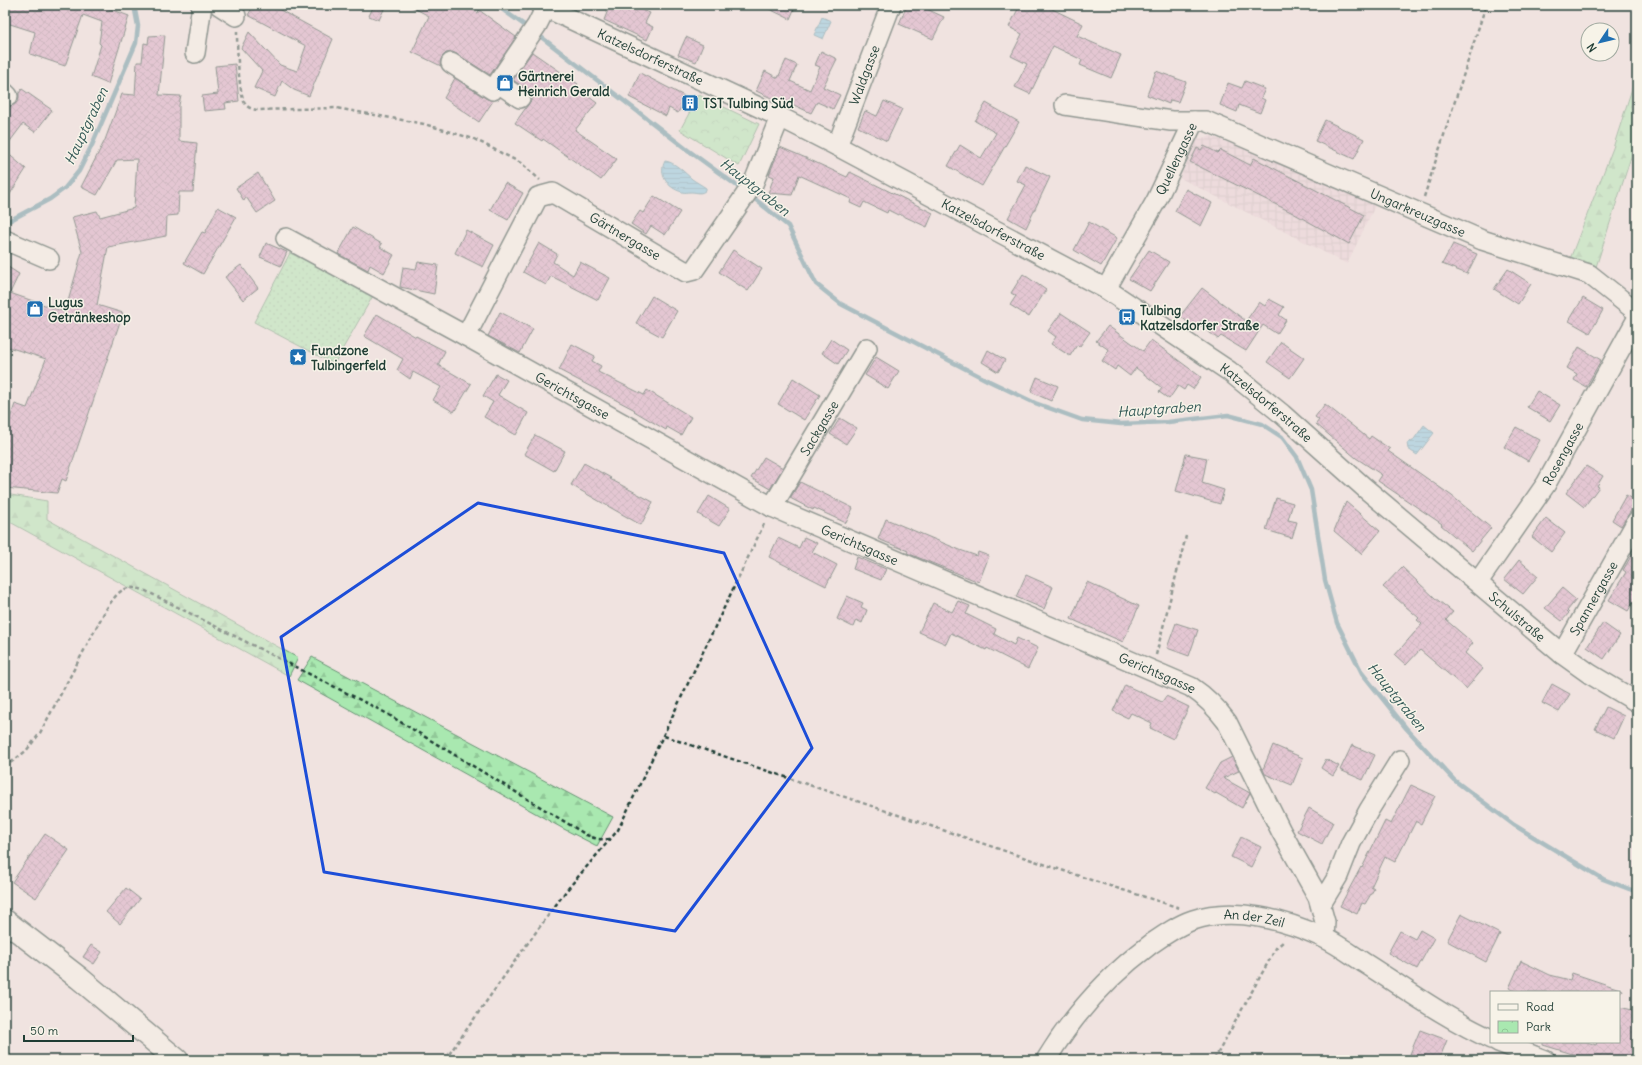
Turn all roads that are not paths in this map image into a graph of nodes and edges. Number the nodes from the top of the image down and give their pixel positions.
1 (202, 5) edge
2 (219, 5) edge
3 (891, 5) edge
4 (544, 6) edge
5 (236, 16) road end
6 (195, 53) dead end
7 (451, 63) dead end
8 (498, 83) junction
9 (520, 98) dead end
10 (1065, 105) dead end
11 (780, 117) junction
12 (1194, 121) junction
13 (837, 146) junction
14 (286, 238) dead end
15 (6, 241) edge
16 (49, 259) dead end
17 (1106, 289) junction
18 (1637, 312) edge
19 (1637, 319) edge
20 (466, 336) junction
21 (867, 348) dead end
22 (772, 507) junction
23 (1405, 521) joint
24 (1637, 521) edge
25 (1478, 582) junction
26 (1562, 654) junction
27 (1637, 702) edge
28 (1400, 760) dead end
29 (1321, 904) junction
30 (5, 921) edge
31 (1324, 937) junction
32 (1490, 1038) edge
33 (1501, 1043) edge
34 (177, 1060) edge
35 (1046, 1060) edge
36 (1545, 1060) edge

1 - 6 street
2 - 5 street
3 - 13 street, Waldgasse
4 - 8 street
4 - 11 street, Katzelsdorferstraße
7 - 8 street
8 - 9 street
10 - 12 street, Quellengasse
11 - 13 street, Katzelsdorferstraße
11 - 20 street, Gärtnergasse
12 - 17 street, Quellengasse
12 - 18 street, Ungarkreuzgasse
13 - 17 street, Katzelsdorferstraße
14 - 20 street, Gerichtsgasse
15 - 16 street
17 - 23 street, Katzelsdorferstraße
19 - 25 street, Rosengasse
20 - 22 street, Gerichtsgasse
21 - 22 street, Sackgasse
22 - 29 street, Gerichtsgasse
23 - 25 street, Schulstraße
24 - 26 street, Spannergasse
25 - 26 street, Schulstraße
26 - 27 street, Schulstraße
28 - 29 street
29 - 31 street, Gerichtsgasse
30 - 34 main road
31 - 32 street, An der Zeil
31 - 35 street, An der Zeil
33 - 36 street

